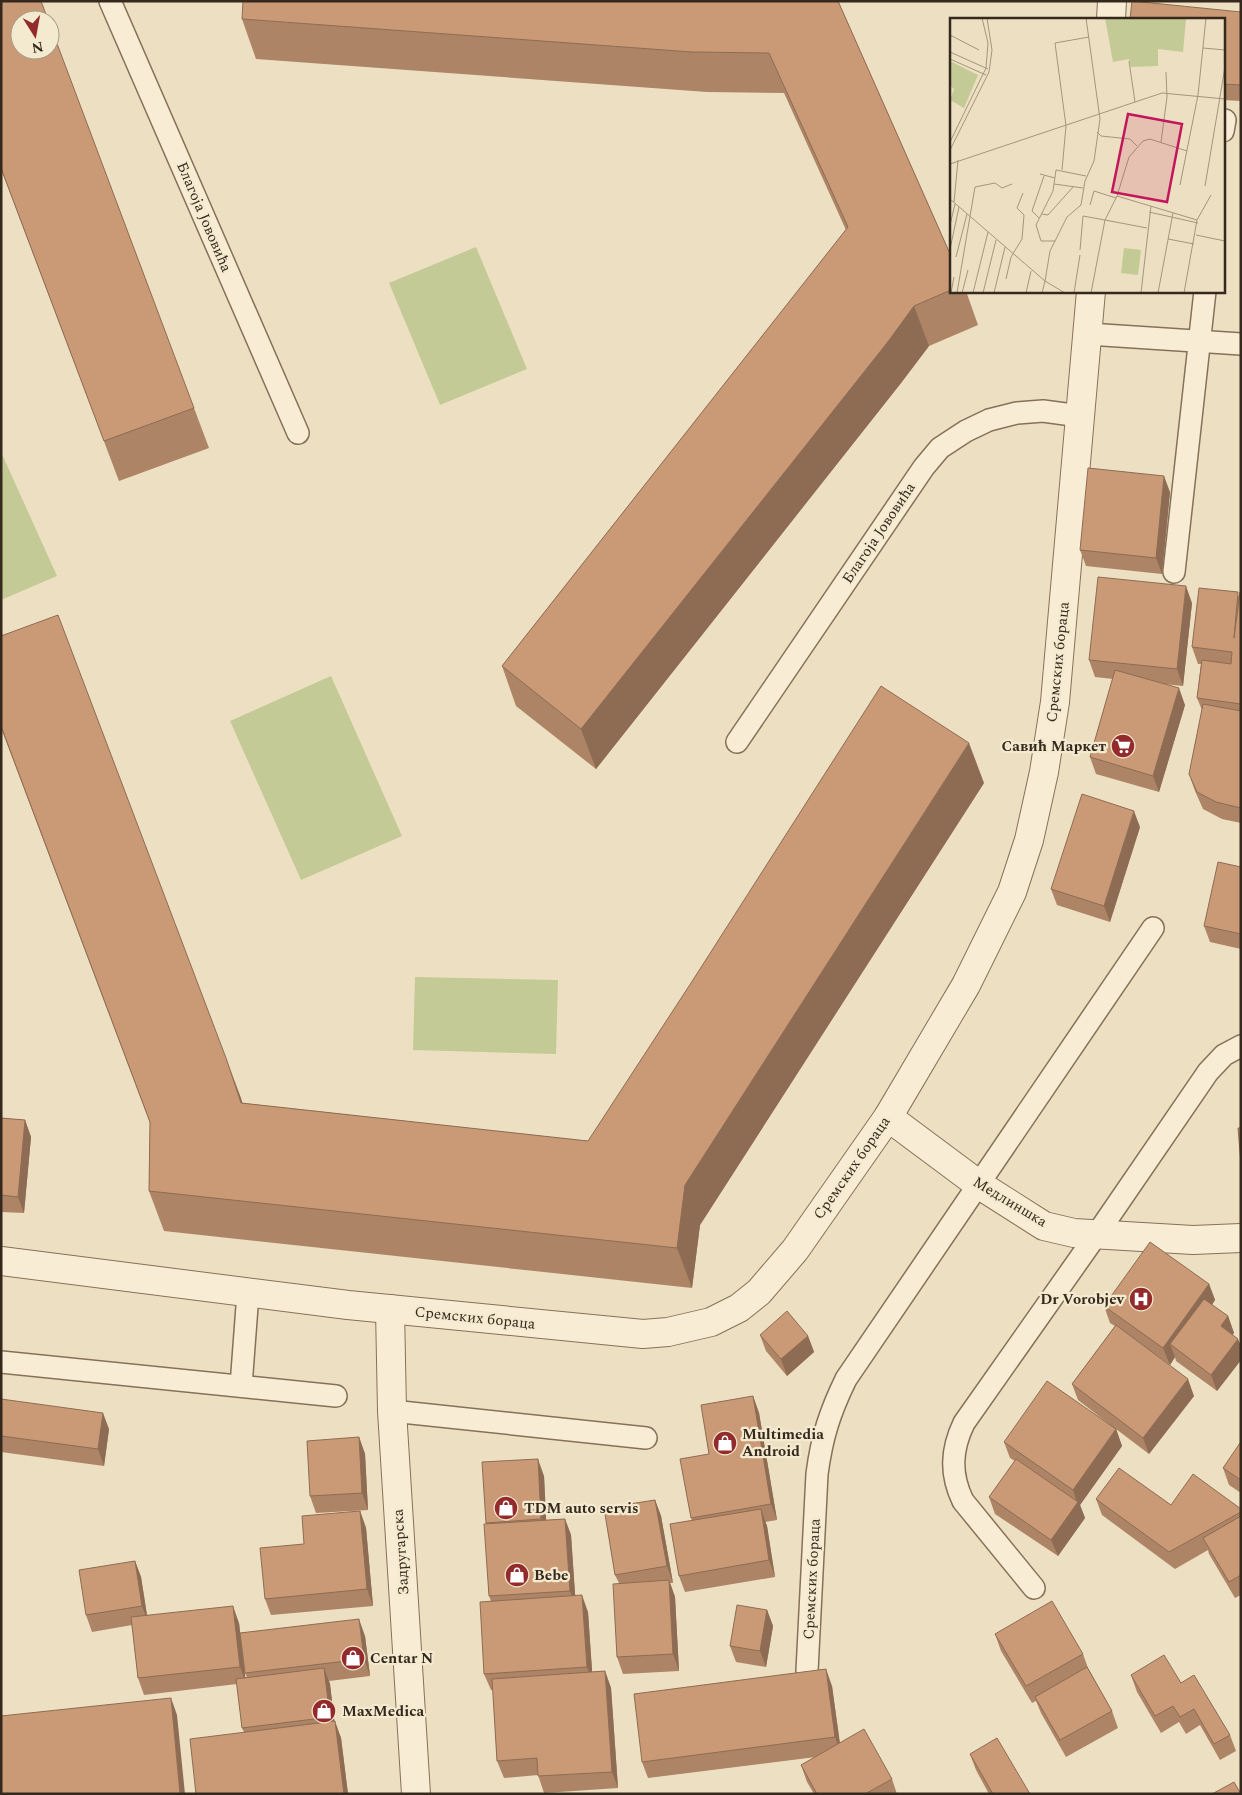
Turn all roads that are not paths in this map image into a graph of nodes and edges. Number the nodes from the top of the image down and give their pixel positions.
1 (110, 1) edge
2 (1112, 1) edge
3 (1111, 18) edge
4 (1091, 292) edge
5 (1205, 292) edge
6 (1088, 334) junction
7 (1200, 341) junction
8 (1241, 344) edge
9 (1080, 416) junction
10 (298, 433) dead end
11 (1174, 572) dead end
12 (737, 742) dead end
13 (1154, 928) dead end
14 (1241, 1046) edge
15 (888, 1117) junction
16 (978, 1184) junction
17 (1097, 1234) junction
18 (1241, 1238) edge
19 (1, 1261) edge
20 (248, 1293) junction
21 (390, 1309) junction
22 (1, 1362) edge
23 (241, 1386) junction
24 (336, 1396) dead end
25 (392, 1411) junction
26 (646, 1438) dead end
27 (1034, 1588) dead end
28 (807, 1671) edge
29 (416, 1794) edge

1 - 10 lane, Благоја Јововића
2 - 3 street
4 - 6 street, Сремских бораца
5 - 7 lane
6 - 7 lane
6 - 9 street, Сремских бораца
7 - 8 lane
7 - 11 lane
9 - 12 lane, Благоја Јововића
9 - 15 street, Сремских бораца
13 - 16 lane, Сремских бораца
14 - 17 lane
15 - 16 street, Медлиншка
15 - 21 street, Сремских бораца
16 - 17 street, Медлиншка
16 - 28 lane, Сремских бораца
17 - 18 street, Медлиншка
17 - 27 lane
19 - 20 street, Сремских бораца
20 - 21 street, Сремских бораца
20 - 23 lane
21 - 25 street, Задругарска
22 - 23 lane
23 - 24 lane
25 - 26 lane
25 - 29 street, Задругарска

